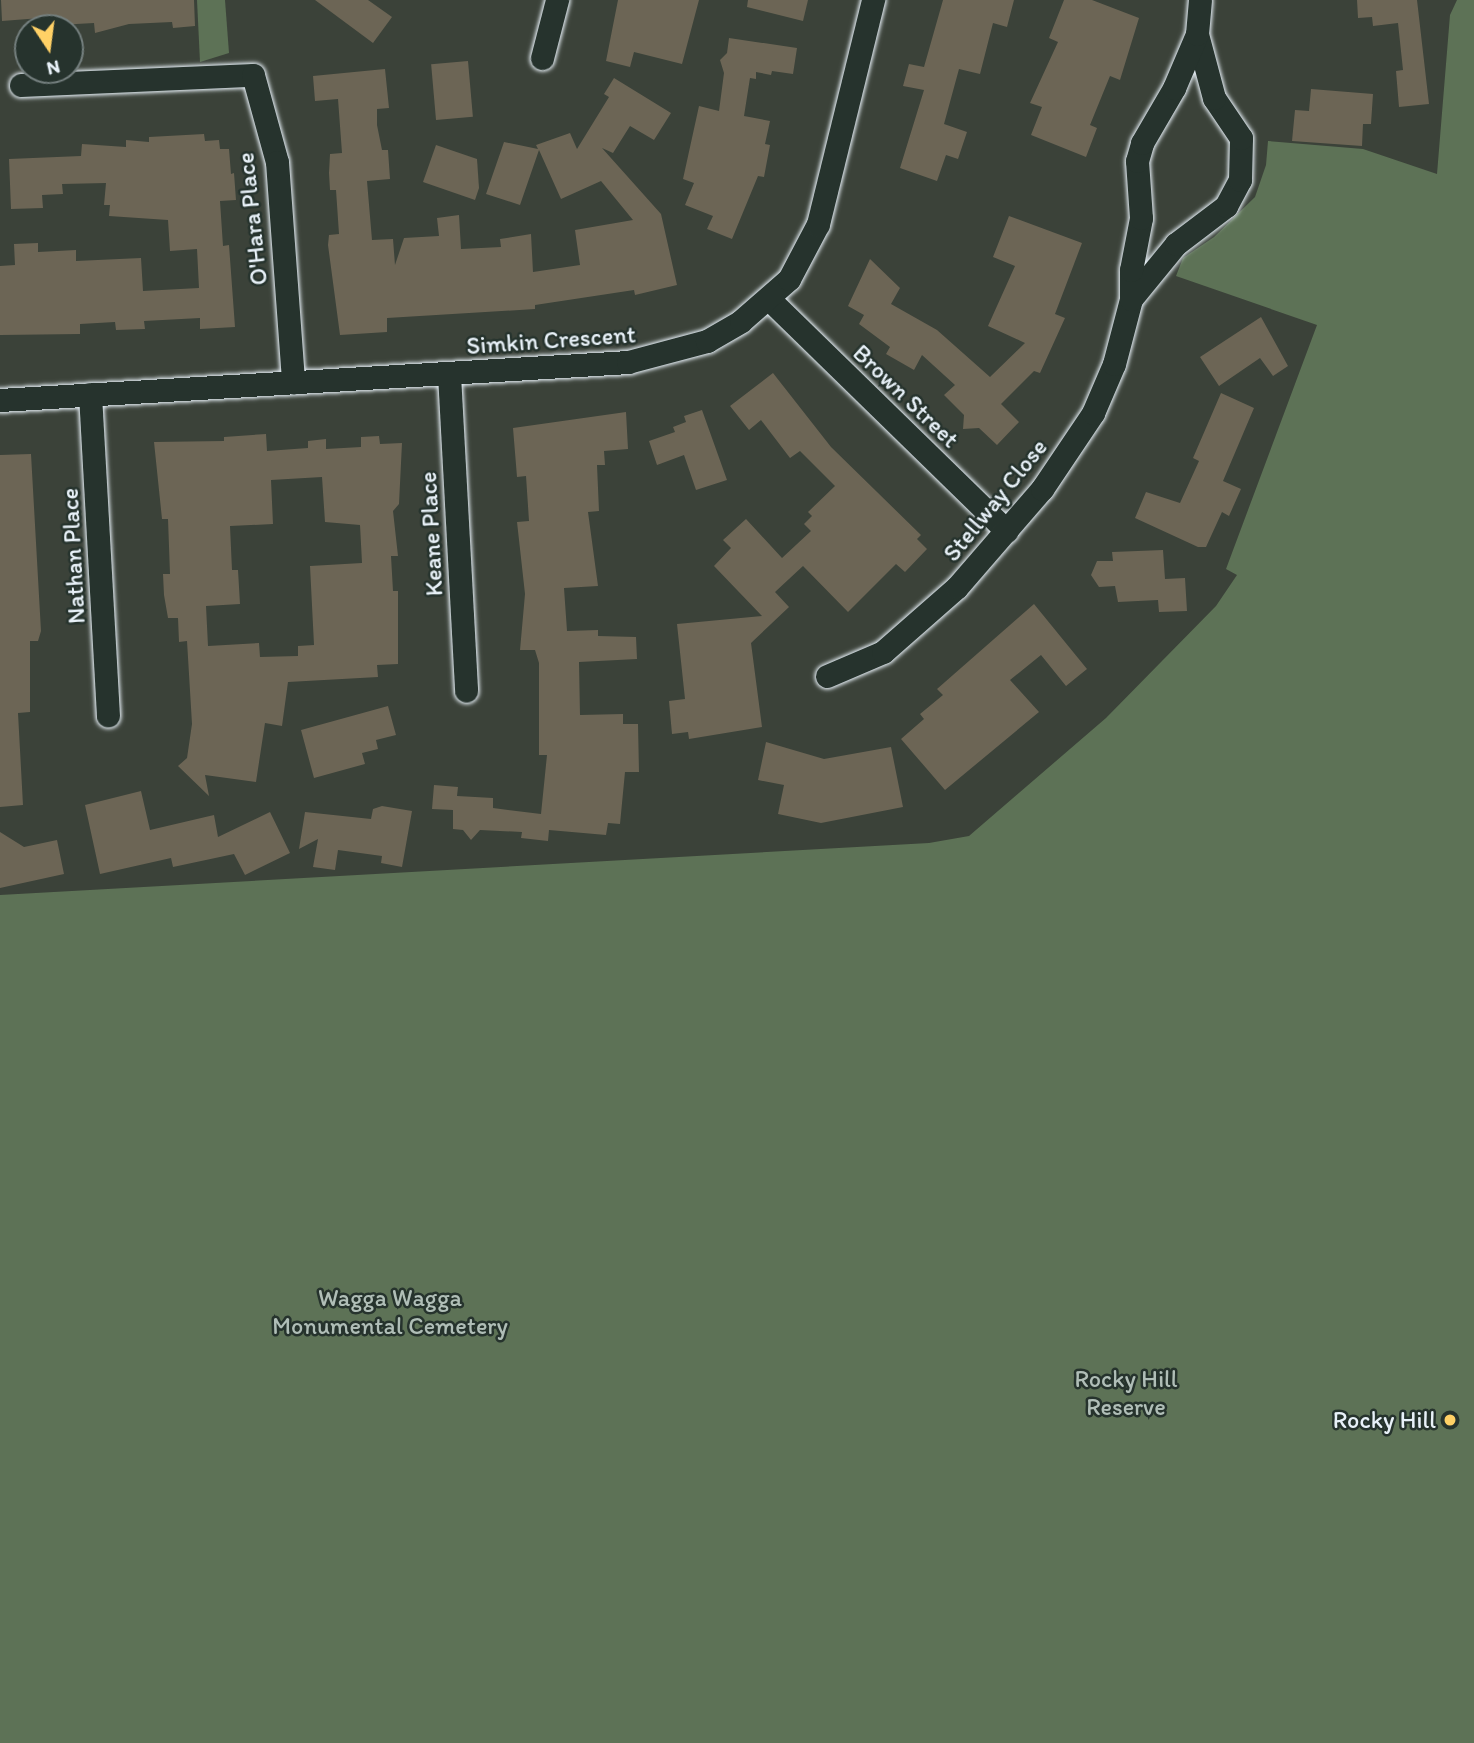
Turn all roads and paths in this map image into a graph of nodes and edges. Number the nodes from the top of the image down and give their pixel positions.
1 (557, 0) edge
2 (873, 0) edge
3 (1200, 0) edge
4 (1196, 34) junction
5 (542, 58) dead end
6 (21, 85) dead end
7 (769, 299) junction
8 (1131, 299) junction
9 (449, 374) junction
10 (293, 382) junction
11 (90, 394) junction
12 (0, 400) edge
13 (1007, 531) junction
14 (827, 676) dead end
15 (466, 691) dead end
16 (108, 715) dead end

1 - 5 street
2 - 7 street, Simkin Crescent
3 - 4 street, Stellway Close
4 - 8 street, Stellway Close
4 - 8 street, Stellway Close
6 - 10 street, O'Hara Place
7 - 9 street, Simkin Crescent
7 - 13 street, Brown Street
8 - 13 street, Stellway Close
9 - 10 street, Simkin Crescent
9 - 15 street, Keane Place
10 - 11 street, Simkin Crescent
11 - 12 street, Simkin Crescent
11 - 16 street, Nathan Place
13 - 14 street, Stellway Close

